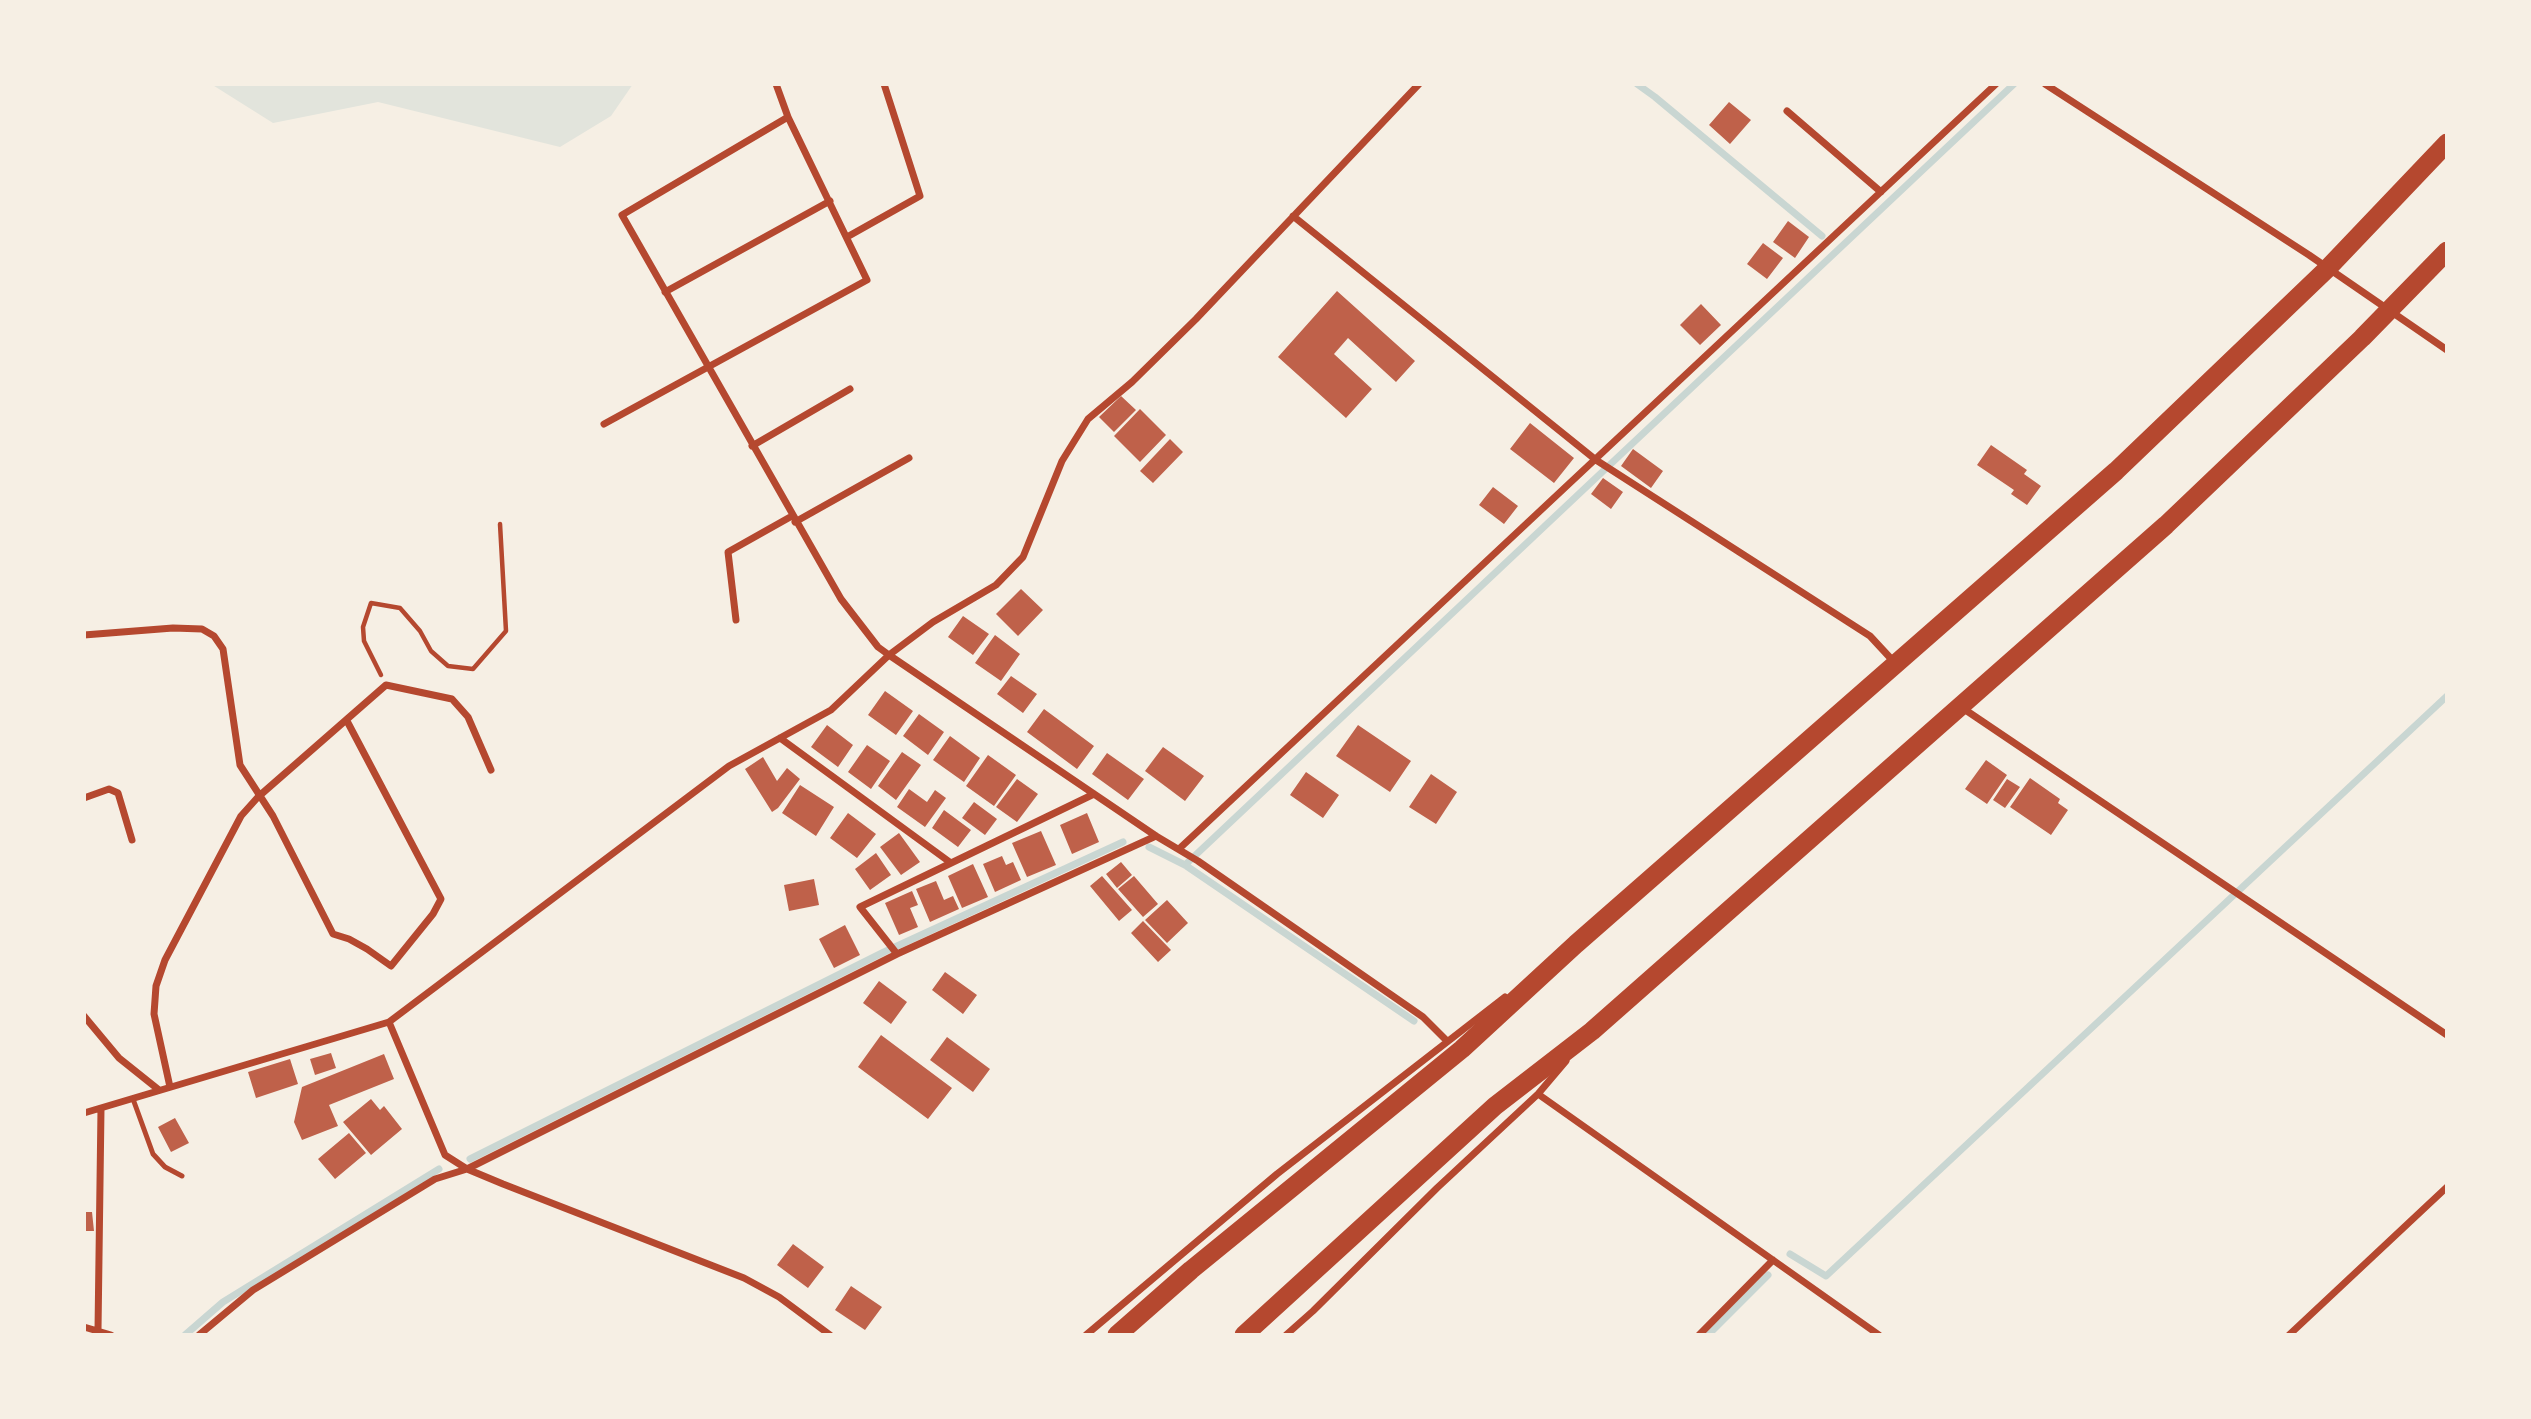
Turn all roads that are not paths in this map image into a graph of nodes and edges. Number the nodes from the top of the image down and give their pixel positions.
1 (776, 84) edge
2 (884, 84) edge
3 (1419, 84) edge
4 (1996, 84) edge
5 (2045, 84) edge
6 (1787, 111) dead end
7 (788, 117) junction
8 (2447, 143) edge
9 (1881, 192) junction
10 (830, 201) junction
11 (1293, 216) junction
12 (848, 237) junction
13 (2447, 251) edge
14 (2327, 269) junction
15 (665, 292) junction
16 (2388, 312) junction
17 (2447, 351) edge
18 (707, 366) junction
19 (849, 389) dead end
20 (604, 424) dead end
21 (752, 446) junction
22 (909, 458) dead end
23 (1599, 462) junction
24 (793, 519) junction
25 (736, 620) dead end
26 (84, 635) edge
27 (889, 655) junction
28 (1896, 664) junction
29 (1960, 706) junction
30 (347, 720) junction
31 (780, 738) junction
32 (491, 770) dead end
33 (1094, 794) junction
34 (258, 797) junction
35 (84, 798) edge
36 (1156, 836) junction
37 (132, 840) dead end
38 (1180, 848) junction
39 (951, 863) junction
40 (1576, 944) junction
41 (894, 950) junction
42 (84, 1016) edge
43 (388, 1021) junction
44 (1592, 1031) junction
45 (2447, 1035) edge
46 (1447, 1041) junction
47 (170, 1087) junction
48 (159, 1090) junction
49 (1538, 1094) junction
50 (133, 1099) junction
51 (102, 1109) junction
52 (84, 1113) edge
53 (467, 1169) junction
54 (182, 1176) dead end
55 (2447, 1187) edge
56 (1773, 1260) junction
57 (84, 1326) edge
58 (98, 1330) junction
59 (111, 1335) edge
60 (199, 1335) edge
61 (830, 1335) edge
62 (1086, 1335) edge
63 (1117, 1335) edge
64 (1244, 1335) edge
65 (1286, 1335) edge
66 (1699, 1335) edge
67 (1879, 1335) edge
68 (2289, 1335) edge

1 - 7 street
2 - 12 street
3 - 11 street
4 - 9 street
5 - 14 street
6 - 9 street
7 - 10 street
7 - 15 street
8 - 14 highway
9 - 23 street
10 - 12 street
10 - 15 street
11 - 23 street
11 - 27 street
12 - 18 street
13 - 16 highway
14 - 16 street
14 - 28 highway
15 - 18 street
16 - 17 street
16 - 29 highway
18 - 20 street
18 - 21 street
19 - 21 street
21 - 24 street
22 - 24 street
23 - 28 street
23 - 38 street
24 - 25 street
24 - 27 street
26 - 34 street
27 - 31 street
27 - 33 street
28 - 40 highway
29 - 44 highway
29 - 45 street
30 - 32 street
30 - 34 street
30 - 34 street
31 - 39 street
31 - 43 street
33 - 36 street
33 - 39 street
34 - 47 street
35 - 37 street
36 - 38 street
36 - 41 street
38 - 46 street
39 - 41 street
40 - 46 street
40 - 63 highway
41 - 53 street
42 - 48 street
43 - 47 street
43 - 53 street
44 - 49 street
44 - 64 highway
46 - 62 street
47 - 48 street
48 - 50 street
49 - 56 street
49 - 65 street
50 - 51 street
50 - 54 lane
51 - 52 street
51 - 58 street
53 - 60 street
53 - 61 street
55 - 68 street
56 - 66 street
56 - 67 street
57 - 58 street
58 - 59 street

